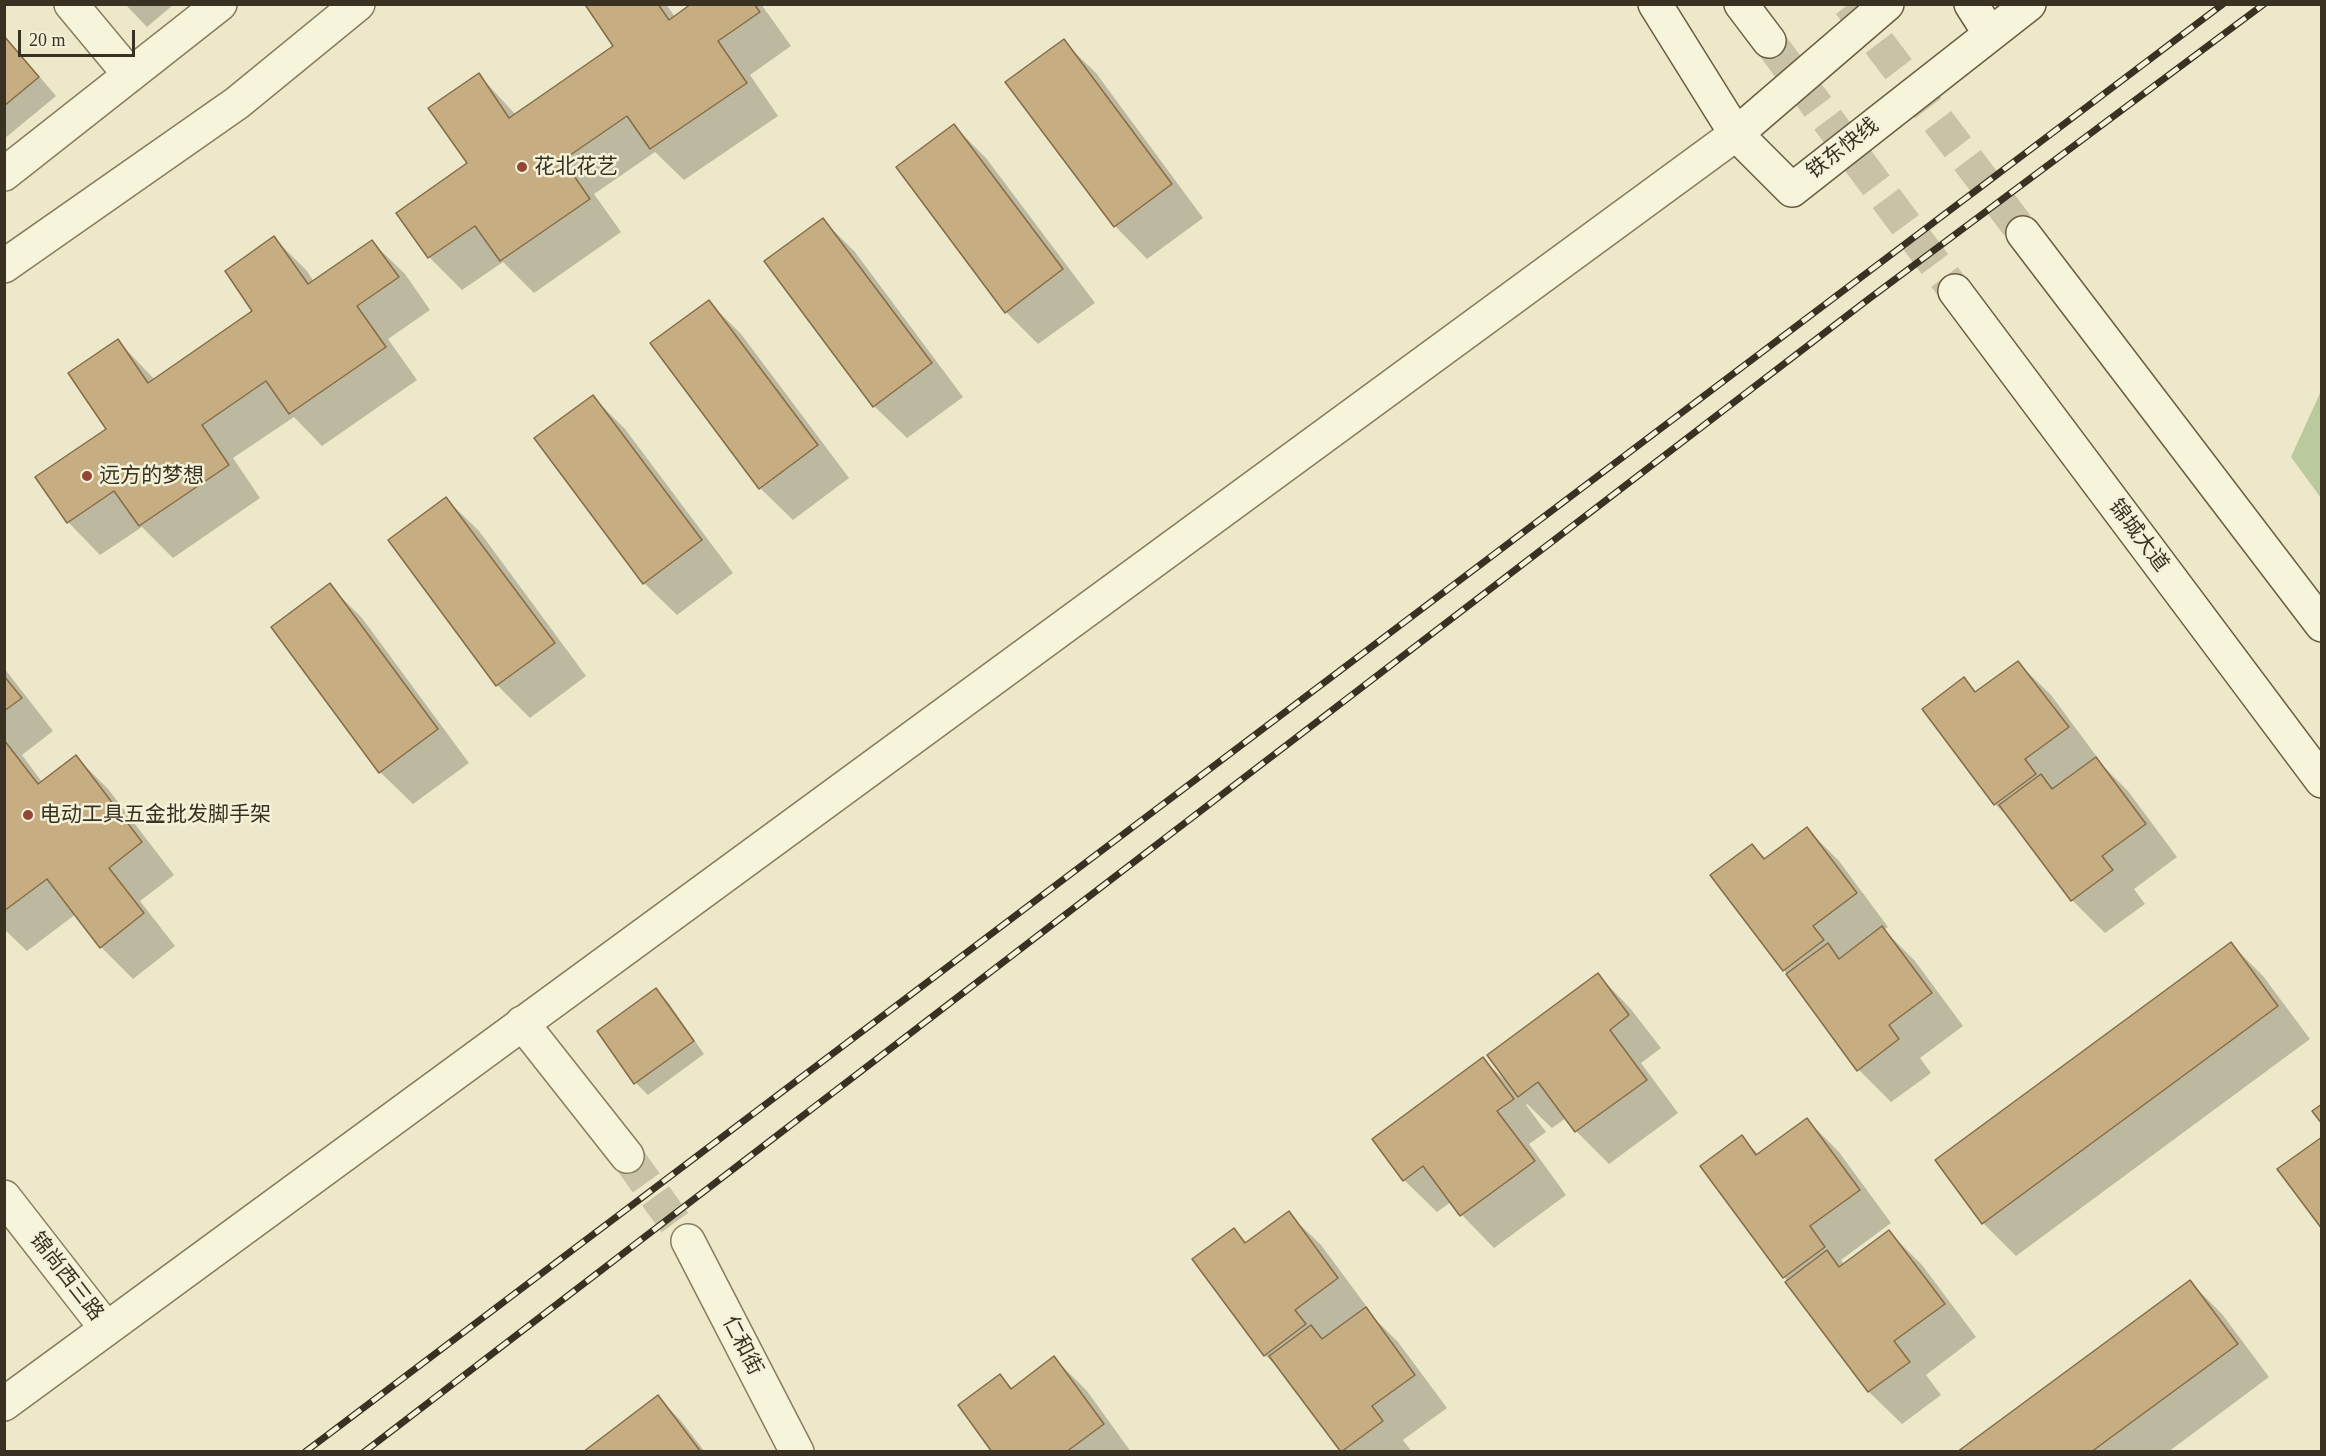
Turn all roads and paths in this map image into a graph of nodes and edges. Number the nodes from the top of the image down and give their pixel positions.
1 (70, 4) edge
2 (220, 4) edge
3 (358, 4) edge
4 (1655, 4) edge
5 (1741, 4) edge
6 (1887, 4) edge
7 (1971, 4) edge
8 (2029, 4) edge
9 (1990, 34) junction
10 (1768, 41) tunnel mouth
11 (130, 75) junction
12 (1736, 134) junction
13 (4, 174) edge
14 (2023, 233) tunnel mouth
15 (4, 266) edge
16 (1955, 291) tunnel mouth
17 (2322, 625) edge
18 (2322, 782) edge
19 (522, 1023) junction
20 (627, 1156) tunnel mouth
21 (4, 1197) edge
22 (688, 1241) tunnel mouth
23 (106, 1328) junction
24 (4, 1404) edge
25 (797, 1452) edge

1 - 11 street
2 - 11 street
3 - 15 street
4 - 12 street
5 - 10 street
6 - 12 street
7 - 9 street
8 - 9 street, 铁东快线
9 - 12 street, 铁东快线
11 - 13 street
12 - 19 street
14 - 17 street
16 - 18 street, 锦城大道
19 - 20 street
19 - 23 street
21 - 23 street, 锦尚西三路
22 - 25 street, 仁和街
23 - 24 street

